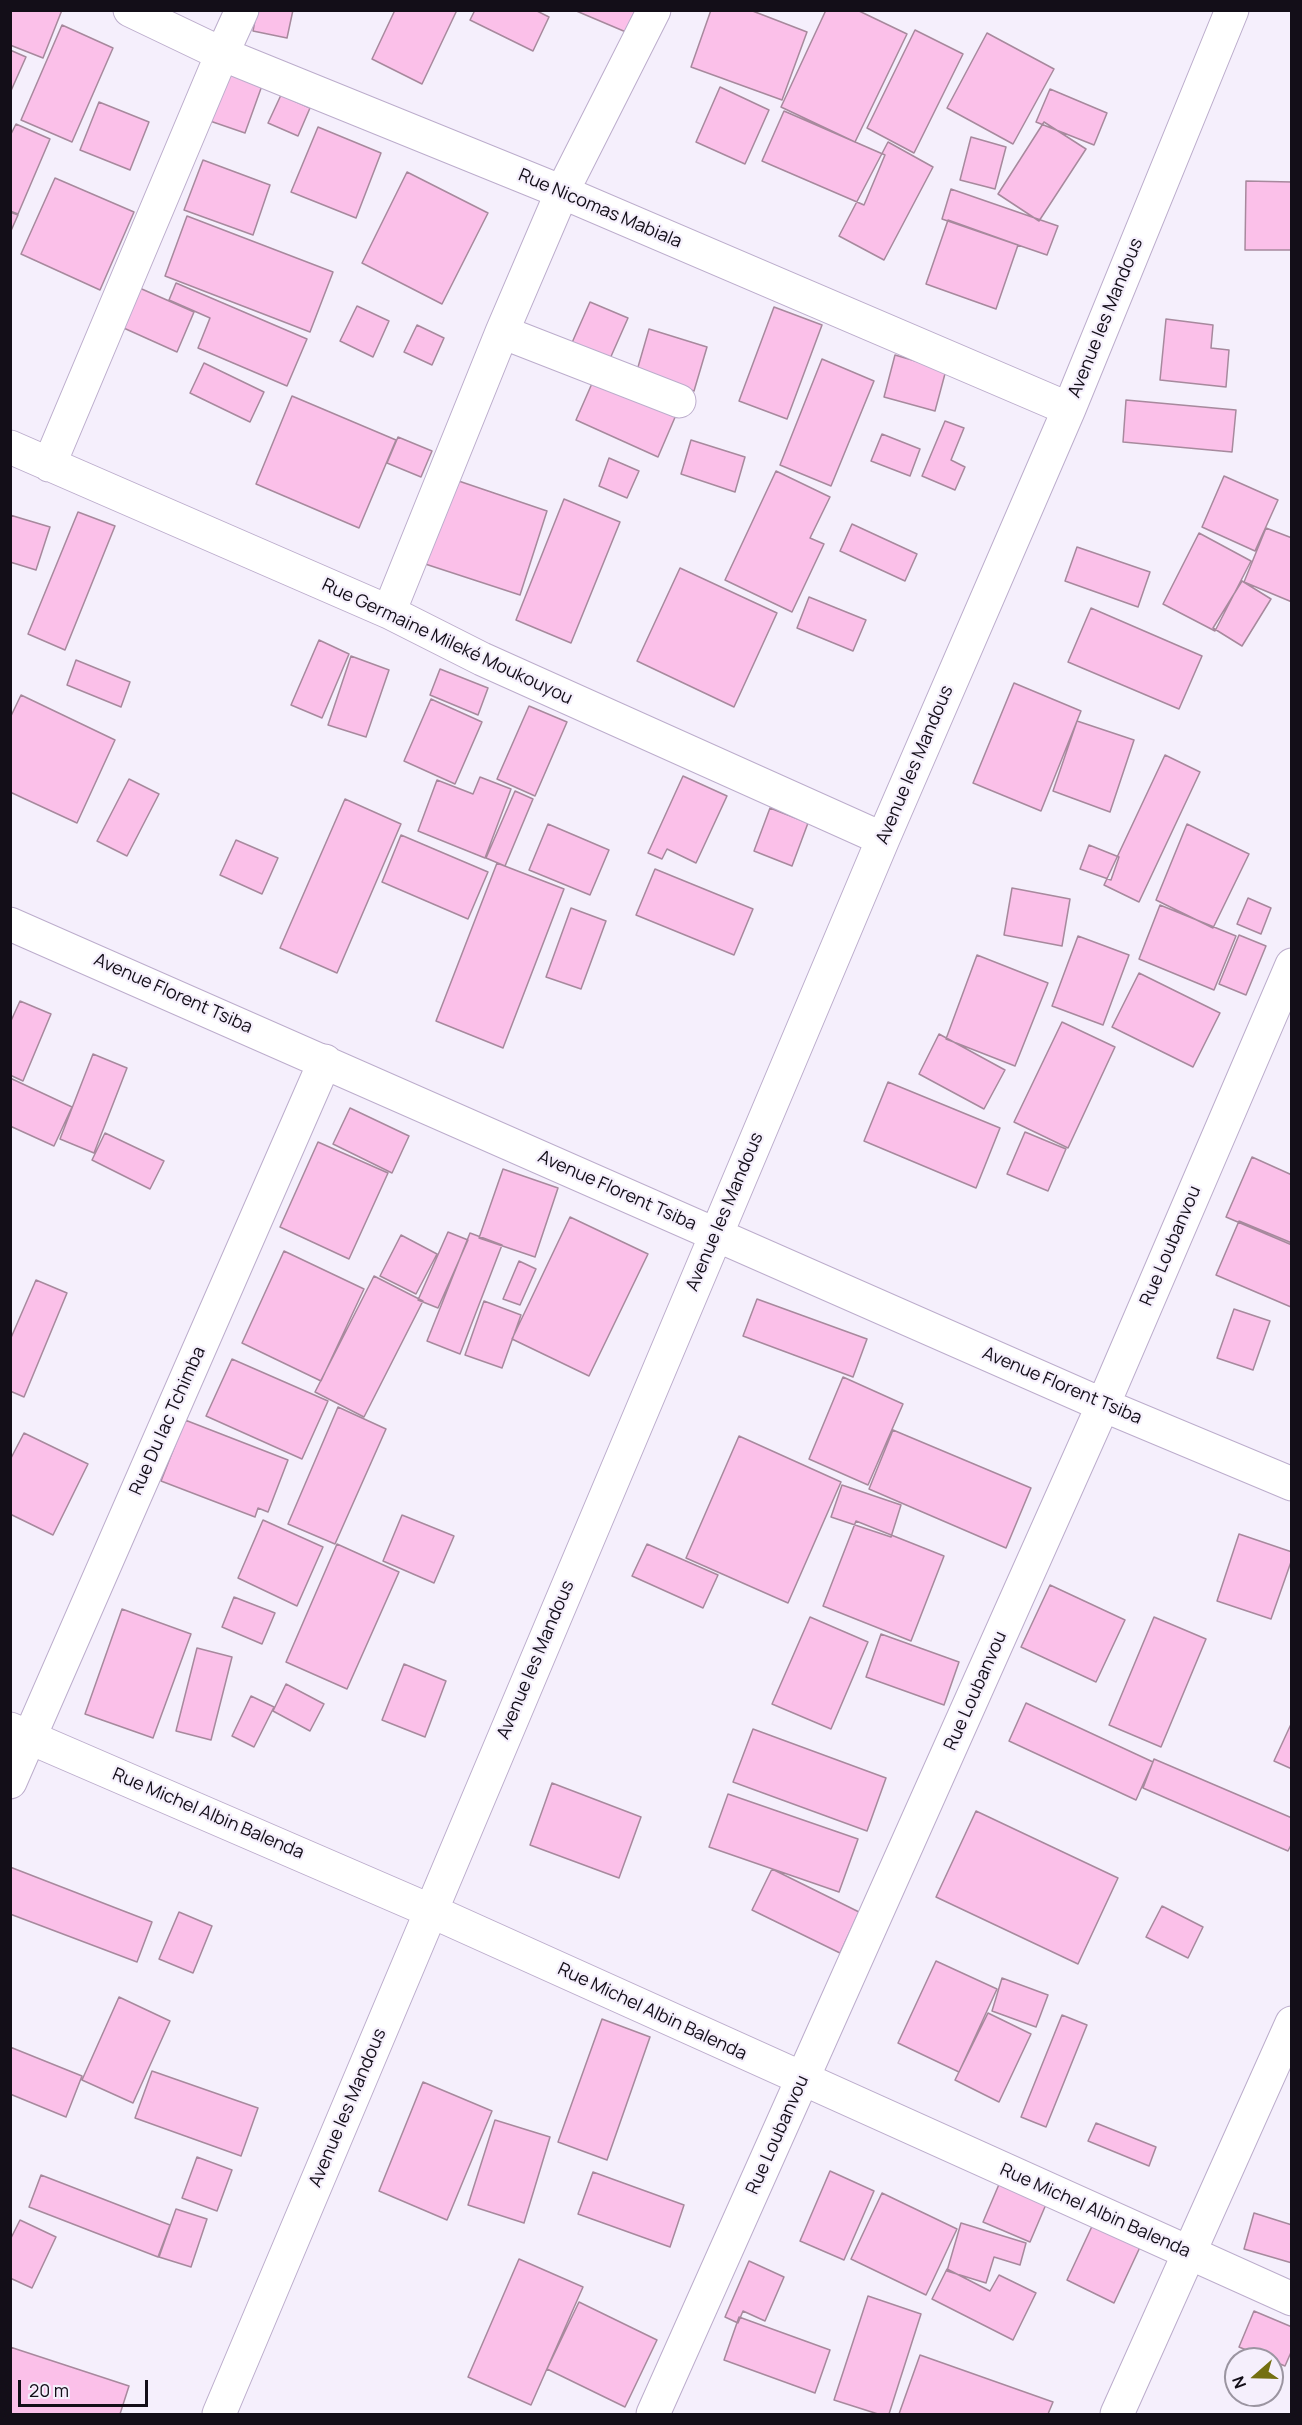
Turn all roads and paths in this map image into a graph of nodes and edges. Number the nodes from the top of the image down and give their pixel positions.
1 (130, 10) edge
2 (242, 10) edge
3 (654, 10) edge
4 (1232, 10) edge
5 (222, 54) junction
6 (562, 192) junction
7 (502, 332) junction
8 (679, 401) dead end
9 (1069, 409) junction
10 (10, 447) edge
11 (49, 465) junction
12 (389, 612) junction
13 (883, 838) junction
14 (10, 924) edge
15 (1292, 965) edge
16 (325, 1061) junction
17 (715, 1234) junction
18 (1103, 1405) junction
19 (1292, 1484) edge
20 (20, 1733) edge
21 (10, 1782) edge
22 (431, 1911) junction
23 (1292, 2023) edge
24 (803, 2080) junction
25 (1190, 2253) junction
26 (1292, 2299) edge
27 (219, 2415) edge
28 (653, 2415) edge
29 (1118, 2415) edge

1 - 5 street, Rue Nicomas Mabiala
2 - 5 street
3 - 6 street
4 - 9 street, Avenue les Mandous
5 - 6 street, Rue Nicomas Mabiala
5 - 11 street
6 - 7 street
6 - 9 street, Rue Nicomas Mabiala
7 - 8 street
7 - 12 street
9 - 13 street, Avenue les Mandous
10 - 11 street, Rue Germaine Mileké Moukouyou
11 - 12 street, Rue Germaine Mileké Moukouyou
12 - 13 street, Rue Germaine Mileké Moukouyou
13 - 17 street, Avenue les Mandous
14 - 16 street, Avenue Florent Tsiba
15 - 18 street, Rue Loubanvou
16 - 17 street, Avenue Florent Tsiba
16 - 20 street, Rue Du lac Tchimba
17 - 18 street, Avenue Florent Tsiba
17 - 22 street, Avenue les Mandous
18 - 19 street, Avenue Florent Tsiba
18 - 24 street, Rue Loubanvou
20 - 21 street, Rue Du lac Tchimba
20 - 22 street, Rue Michel Albin Balenda
22 - 24 street, Rue Michel Albin Balenda
22 - 27 street, Avenue les Mandous
23 - 25 street
24 - 25 street, Rue Michel Albin Balenda
24 - 28 street, Rue Loubanvou
25 - 26 street, Rue Michel Albin Balenda
25 - 29 street

